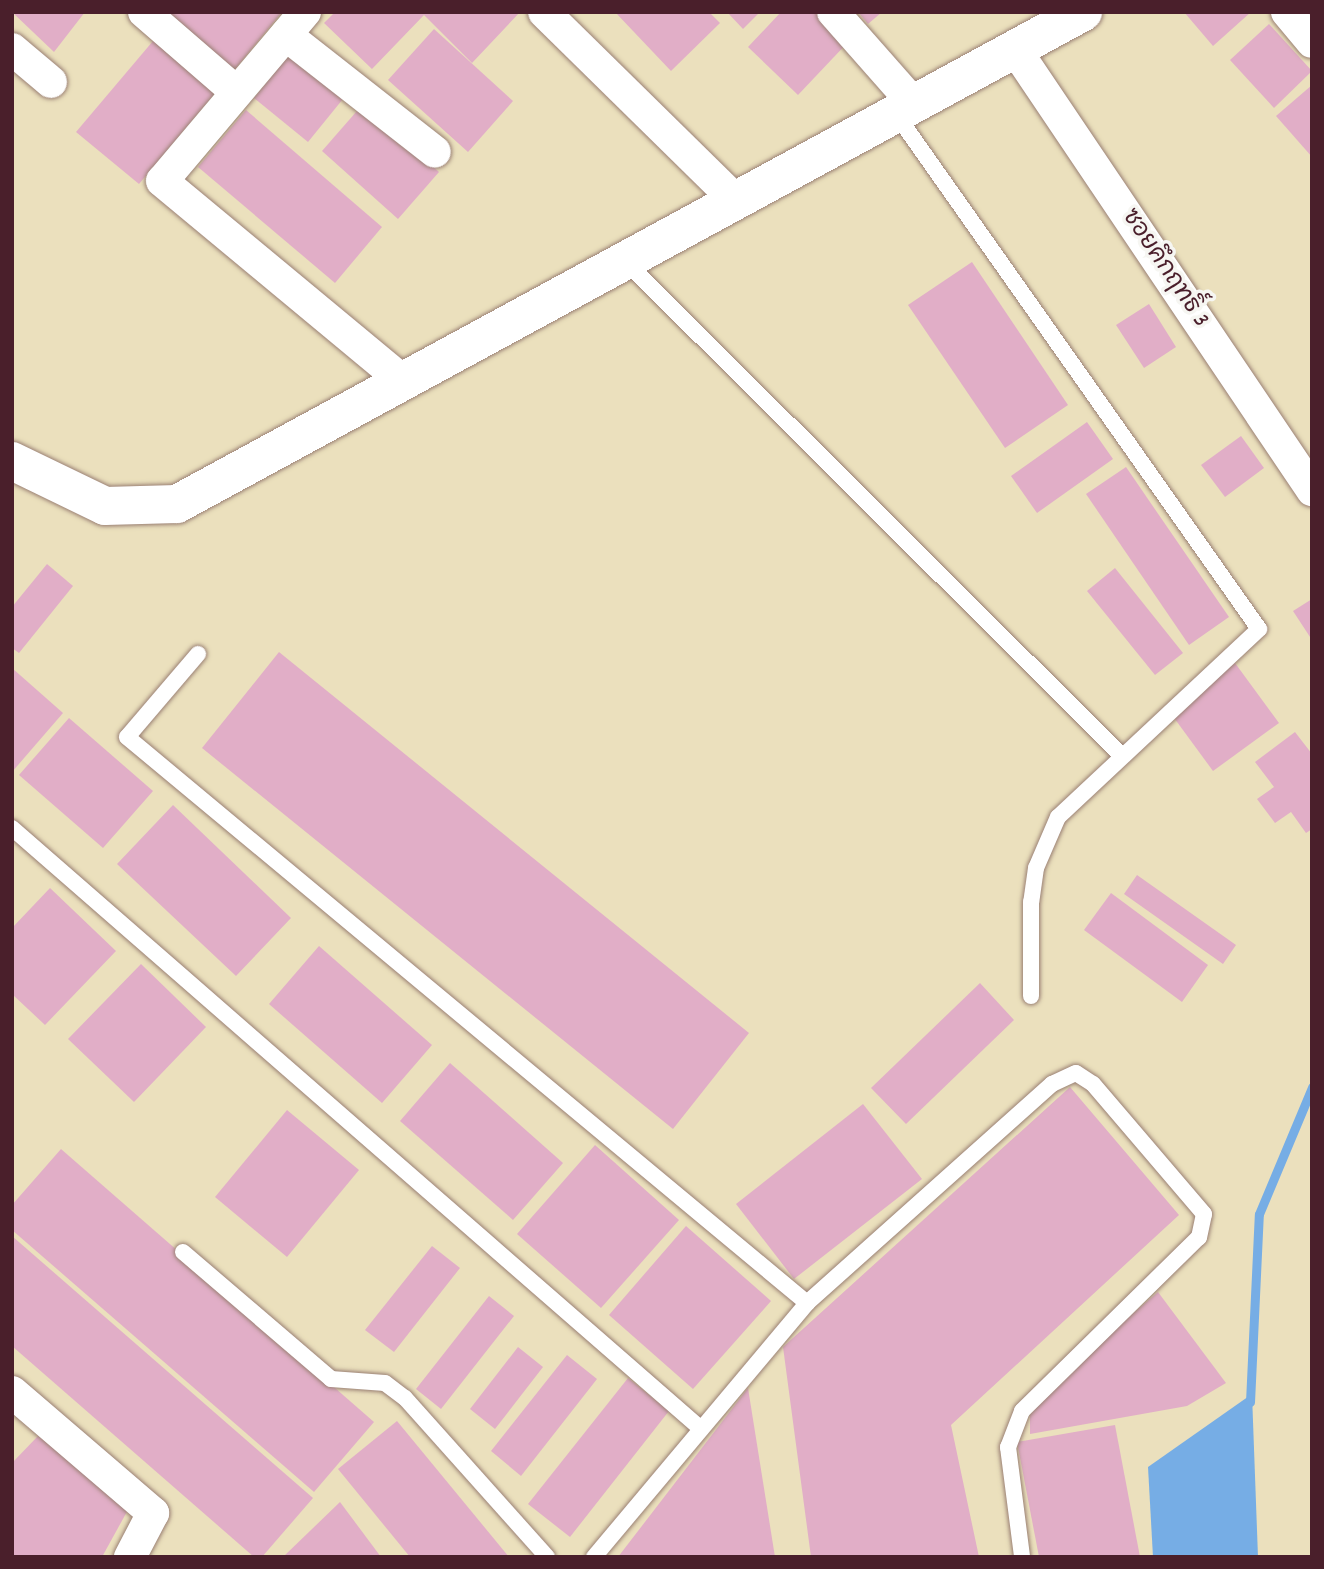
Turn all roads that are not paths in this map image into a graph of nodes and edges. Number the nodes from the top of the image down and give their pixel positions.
1 (144, 12) edge
2 (544, 12) edge
3 (833, 12) edge
4 (1287, 12) edge
5 (1079, 13) edge
6 (295, 24) edge
7 (1312, 42) edge
8 (12, 49) edge
9 (1015, 49) junction
10 (51, 82) dead end
11 (234, 90) junction
12 (905, 109) junction
13 (435, 152) dead end
14 (736, 201) junction
15 (625, 261) junction
16 (403, 381) junction
17 (12, 461) edge
18 (1312, 490) edge
19 (198, 654) dead end
20 (1120, 754) junction
21 (12, 828) edge
22 (1031, 996) dead end
23 (183, 1252) dead end
24 (807, 1304) junction
25 (12, 1392) edge
26 (699, 1427) junction
27 (130, 1557) edge
28 (547, 1557) edge
29 (594, 1557) edge
30 (1022, 1557) edge

1 - 11 street
2 - 14 street
3 - 12 street
4 - 7 street
5 - 9 street
6 - 11 street
6 - 13 street
8 - 10 street
9 - 12 street
9 - 18 street, ซอยคึกฤทธิ์ 3
11 - 16 street
12 - 14 street
12 - 20 lane
14 - 15 street
15 - 16 street
15 - 20 lane
16 - 17 street
19 - 24 lane
20 - 22 lane
21 - 26 lane
23 - 28 lane
24 - 26 lane
24 - 30 lane
25 - 27 street
26 - 29 lane

